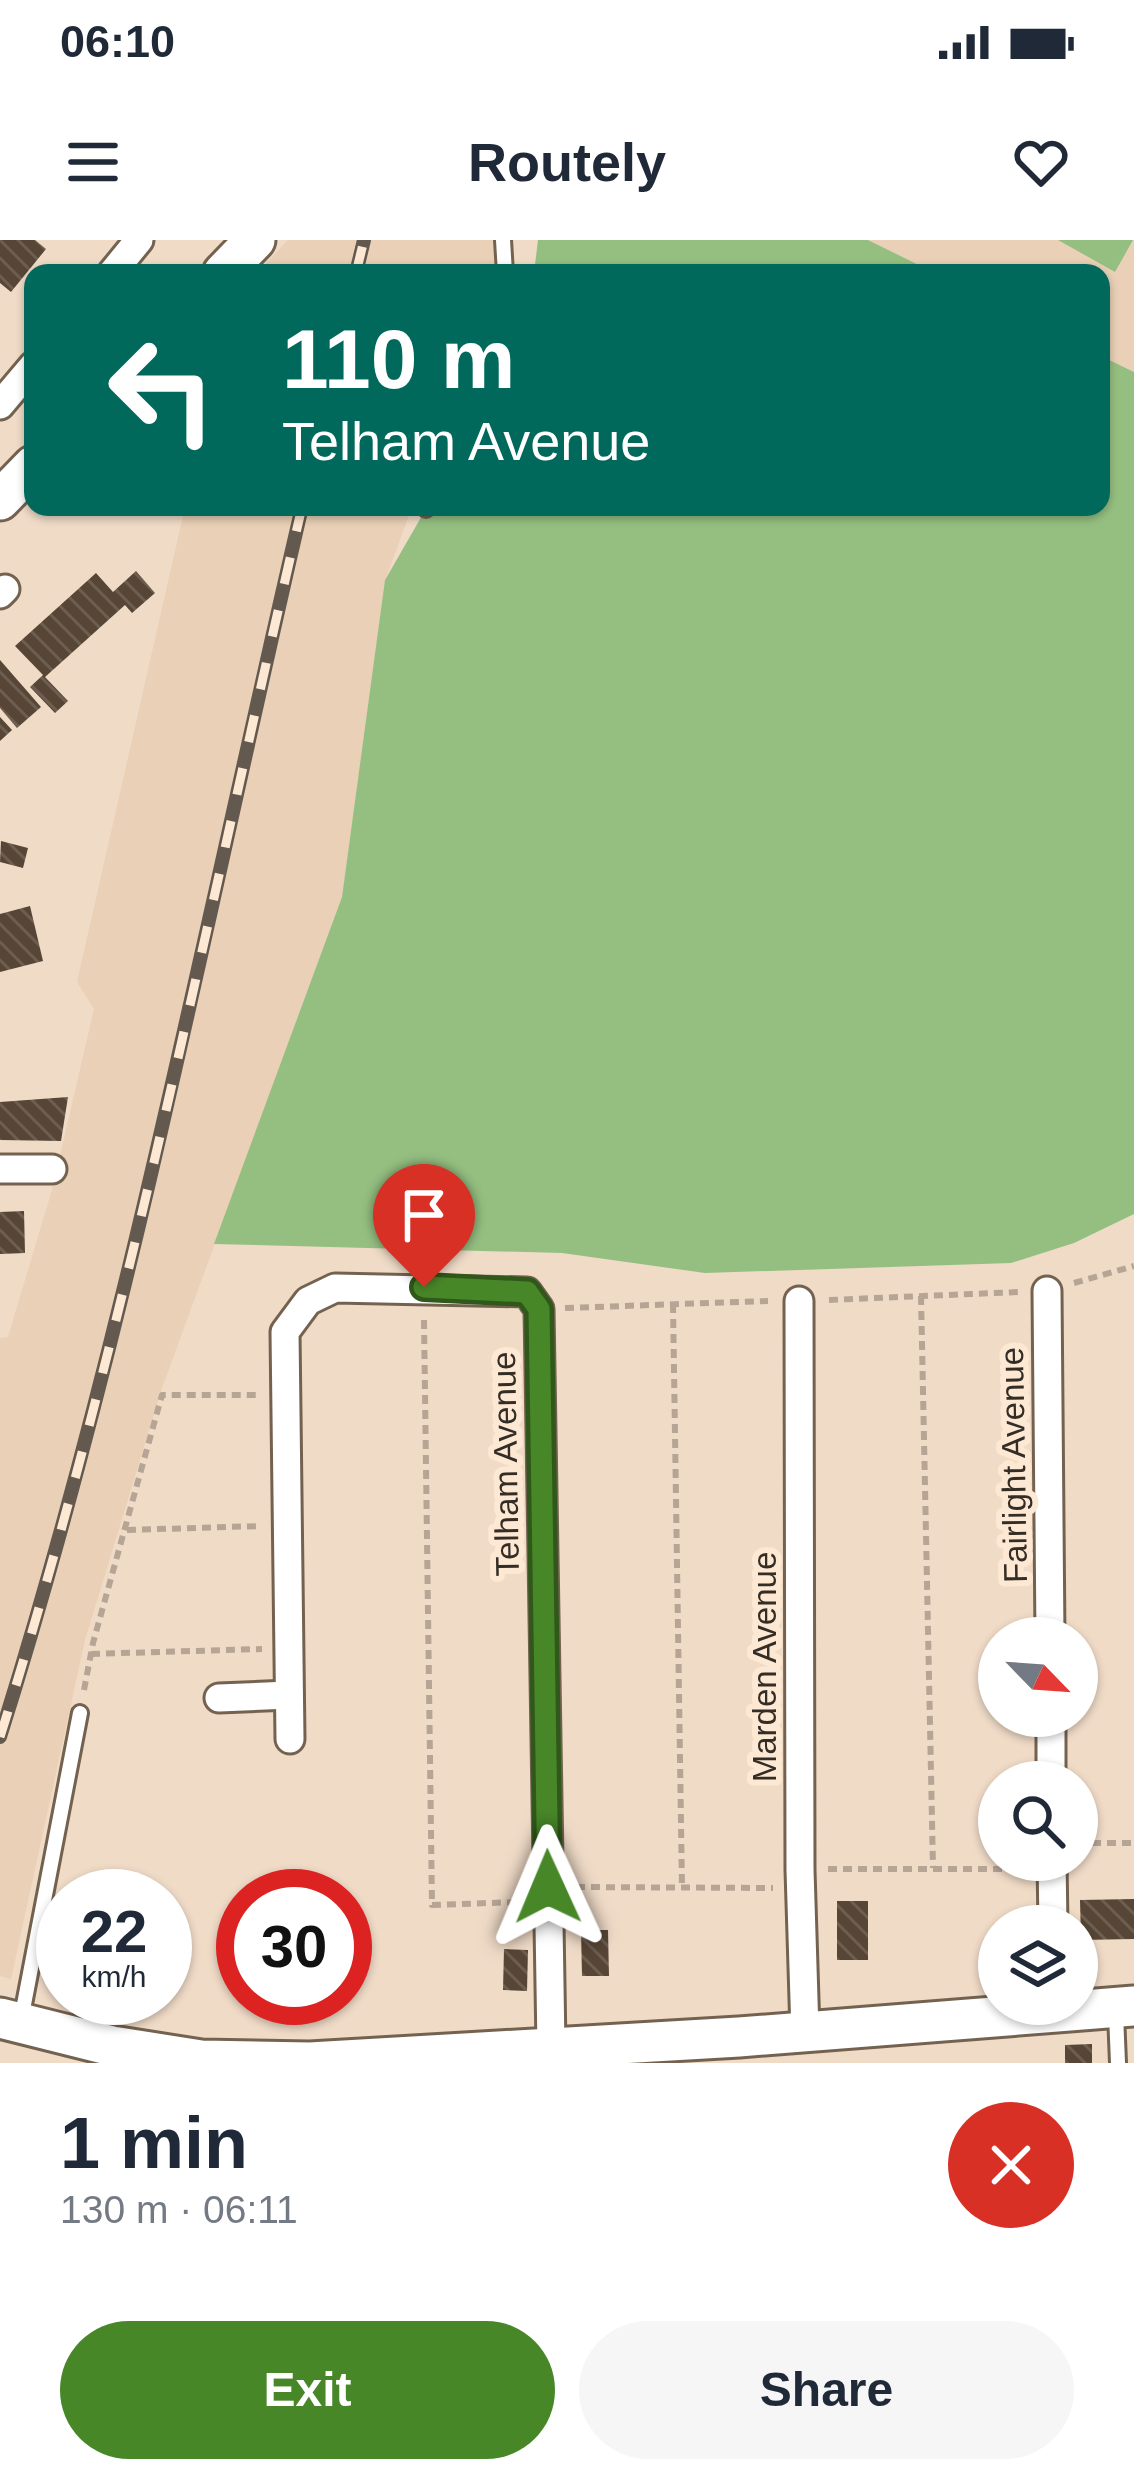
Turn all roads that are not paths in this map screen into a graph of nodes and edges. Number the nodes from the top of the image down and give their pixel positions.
1 (139, 240) edge
2 (255, 240) edge
3 (119, 264) edge
4 (232, 264) edge
5 (24, 377) edge
6 (0, 406) edge
7 (24, 475) edge
8 (0, 500) edge
9 (52, 1168) dead end
10 (0, 1169) edge
11 (1047, 1291) road end
12 (800, 1301) road end
13 (1050, 1617) edge
14 (289, 1695) junction
15 (219, 1698) dead end
16 (80, 1713) road end
17 (290, 1739) dead end
18 (1125, 2007) edge
19 (978, 2017) edge
20 (10, 2021) edge
21 (806, 2032) junction
22 (551, 2046) junction
23 (604, 2053) edge
24 (407, 2061) edge
25 (1118, 2063) edge

1 - 3 street
2 - 4 main road
5 - 6 street
7 - 8 main road
9 - 10 street
11 - 13 street, Fairlight Avenue
12 - 21 street, Marden Avenue
14 - 15 street
14 - 17 street, Telham Avenue
14 - 22 street, Telham Avenue
16 - 20 lane
18 - 25 lane
19 - 21 main road
20 - 24 main road
21 - 23 main road
22 - 23 main road
22 - 24 main road

